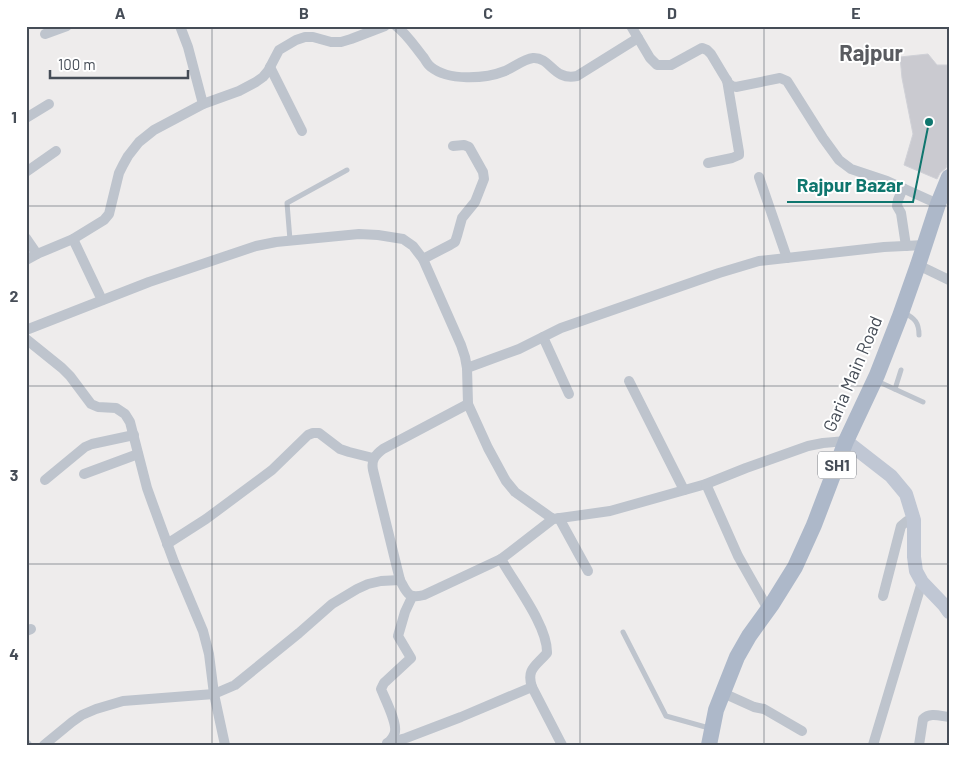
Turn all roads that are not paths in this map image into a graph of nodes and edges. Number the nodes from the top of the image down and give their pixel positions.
1 (68, 26) edge
2 (180, 26) edge
3 (309, 26) edge
4 (385, 26) edge
5 (396, 26) edge
6 (631, 26) edge
7 (45, 34) dead end
8 (313, 37) junction
9 (638, 38) junction
10 (270, 67) junction
11 (726, 79) junction
12 (49, 104) dead end
13 (203, 104) junction
14 (26, 118) edge
15 (302, 131) dead end
16 (453, 146) dead end
17 (56, 150) dead end
18 (708, 163) dead end
19 (347, 170) dead end
20 (26, 172) edge
21 (949, 176) edge
22 (759, 177) dead end
23 (903, 188) junction
24 (938, 204) junction
25 (26, 238) edge
26 (73, 239) junction
27 (290, 241) junction
28 (925, 245) junction
29 (906, 246) junction
30 (37, 254) junction
31 (787, 258) junction
32 (424, 259) junction
33 (26, 260) edge
34 (918, 265) junction
35 (949, 280) edge
36 (102, 300) junction
37 (901, 312) junction
38 (26, 330) edge
39 (919, 335) dead end
40 (543, 338) junction
41 (26, 339) edge
42 (467, 368) junction
43 (901, 370) dead end
44 (875, 379) junction
45 (629, 381) dead end
46 (896, 389) junction
47 (569, 394) dead end
48 (923, 402) dead end
49 (468, 404) junction
50 (134, 434) junction
51 (846, 441) junction
52 (138, 454) junction
53 (373, 458) junction
54 (84, 474) dead end
55 (44, 480) dead end
56 (706, 484) junction
57 (684, 490) junction
58 (556, 519) junction
59 (914, 520) junction
60 (167, 544) junction
61 (501, 559) junction
62 (588, 570) dead end
63 (400, 580) junction
64 (922, 582) junction
65 (883, 596) dead end
66 (412, 597) junction
67 (768, 609) junction
68 (949, 612) edge
69 (623, 632) dead end
70 (532, 687) junction
71 (722, 693) junction
72 (214, 694) junction
73 (949, 717) edge
74 (802, 731) dead end
75 (710, 737) edge
76 (386, 744) edge
77 (44, 745) edge
78 (225, 745) edge
79 (562, 745) edge
80 (873, 745) edge
81 (919, 745) edge

1 - 7 street
2 - 13 street
3 - 8 street
4 - 8 street
5 - 9 street
6 - 9 street
8 - 10 street
9 - 11 street
10 - 13 street
10 - 15 street
11 - 18 street
11 - 23 street
12 - 14 street
13 - 26 street
16 - 32 street
17 - 20 street
19 - 27 lane
21 - 24 main road, Garia Main Road / SH1
22 - 31 street
23 - 24 street
23 - 29 street
24 - 28 main road, Garia Main Road / SH1
25 - 30 street
26 - 30 street
26 - 36 street
27 - 32 street
27 - 36 street
28 - 29 street
28 - 34 main road, Garia Main Road / SH1
29 - 31 street
30 - 33 street
31 - 40 street
32 - 42 street
34 - 35 street
34 - 37 main road, Garia Main Road / SH1
36 - 38 street
37 - 39 lane
37 - 44 main road, Garia Main Road / SH1
40 - 42 street
40 - 47 street
41 - 50 street
42 - 49 street
43 - 46 lane
44 - 46 lane
44 - 51 main road, Garia Main Road / SH1
45 - 57 street
46 - 48 lane
49 - 53 street
49 - 58 street
50 - 52 street
50 - 55 street
51 - 56 street
51 - 59 main road
51 - 67 main road, Garia Main Road / SH1
52 - 54 street
52 - 60 street
53 - 60 street
53 - 63 street
56 - 57 street
56 - 67 street
57 - 58 street
58 - 61 street
58 - 62 street
59 - 64 main road
59 - 65 street
60 - 72 street
61 - 66 street
61 - 70 street
63 - 66 street
63 - 72 street
64 - 68 main road
64 - 80 street
66 - 76 street
67 - 71 main road, Garia Main Road / SH1
69 - 75 lane
70 - 76 street
70 - 79 street
71 - 74 street
71 - 75 main road, Garia Main Road / SH1
72 - 77 street
72 - 78 street
73 - 81 street

